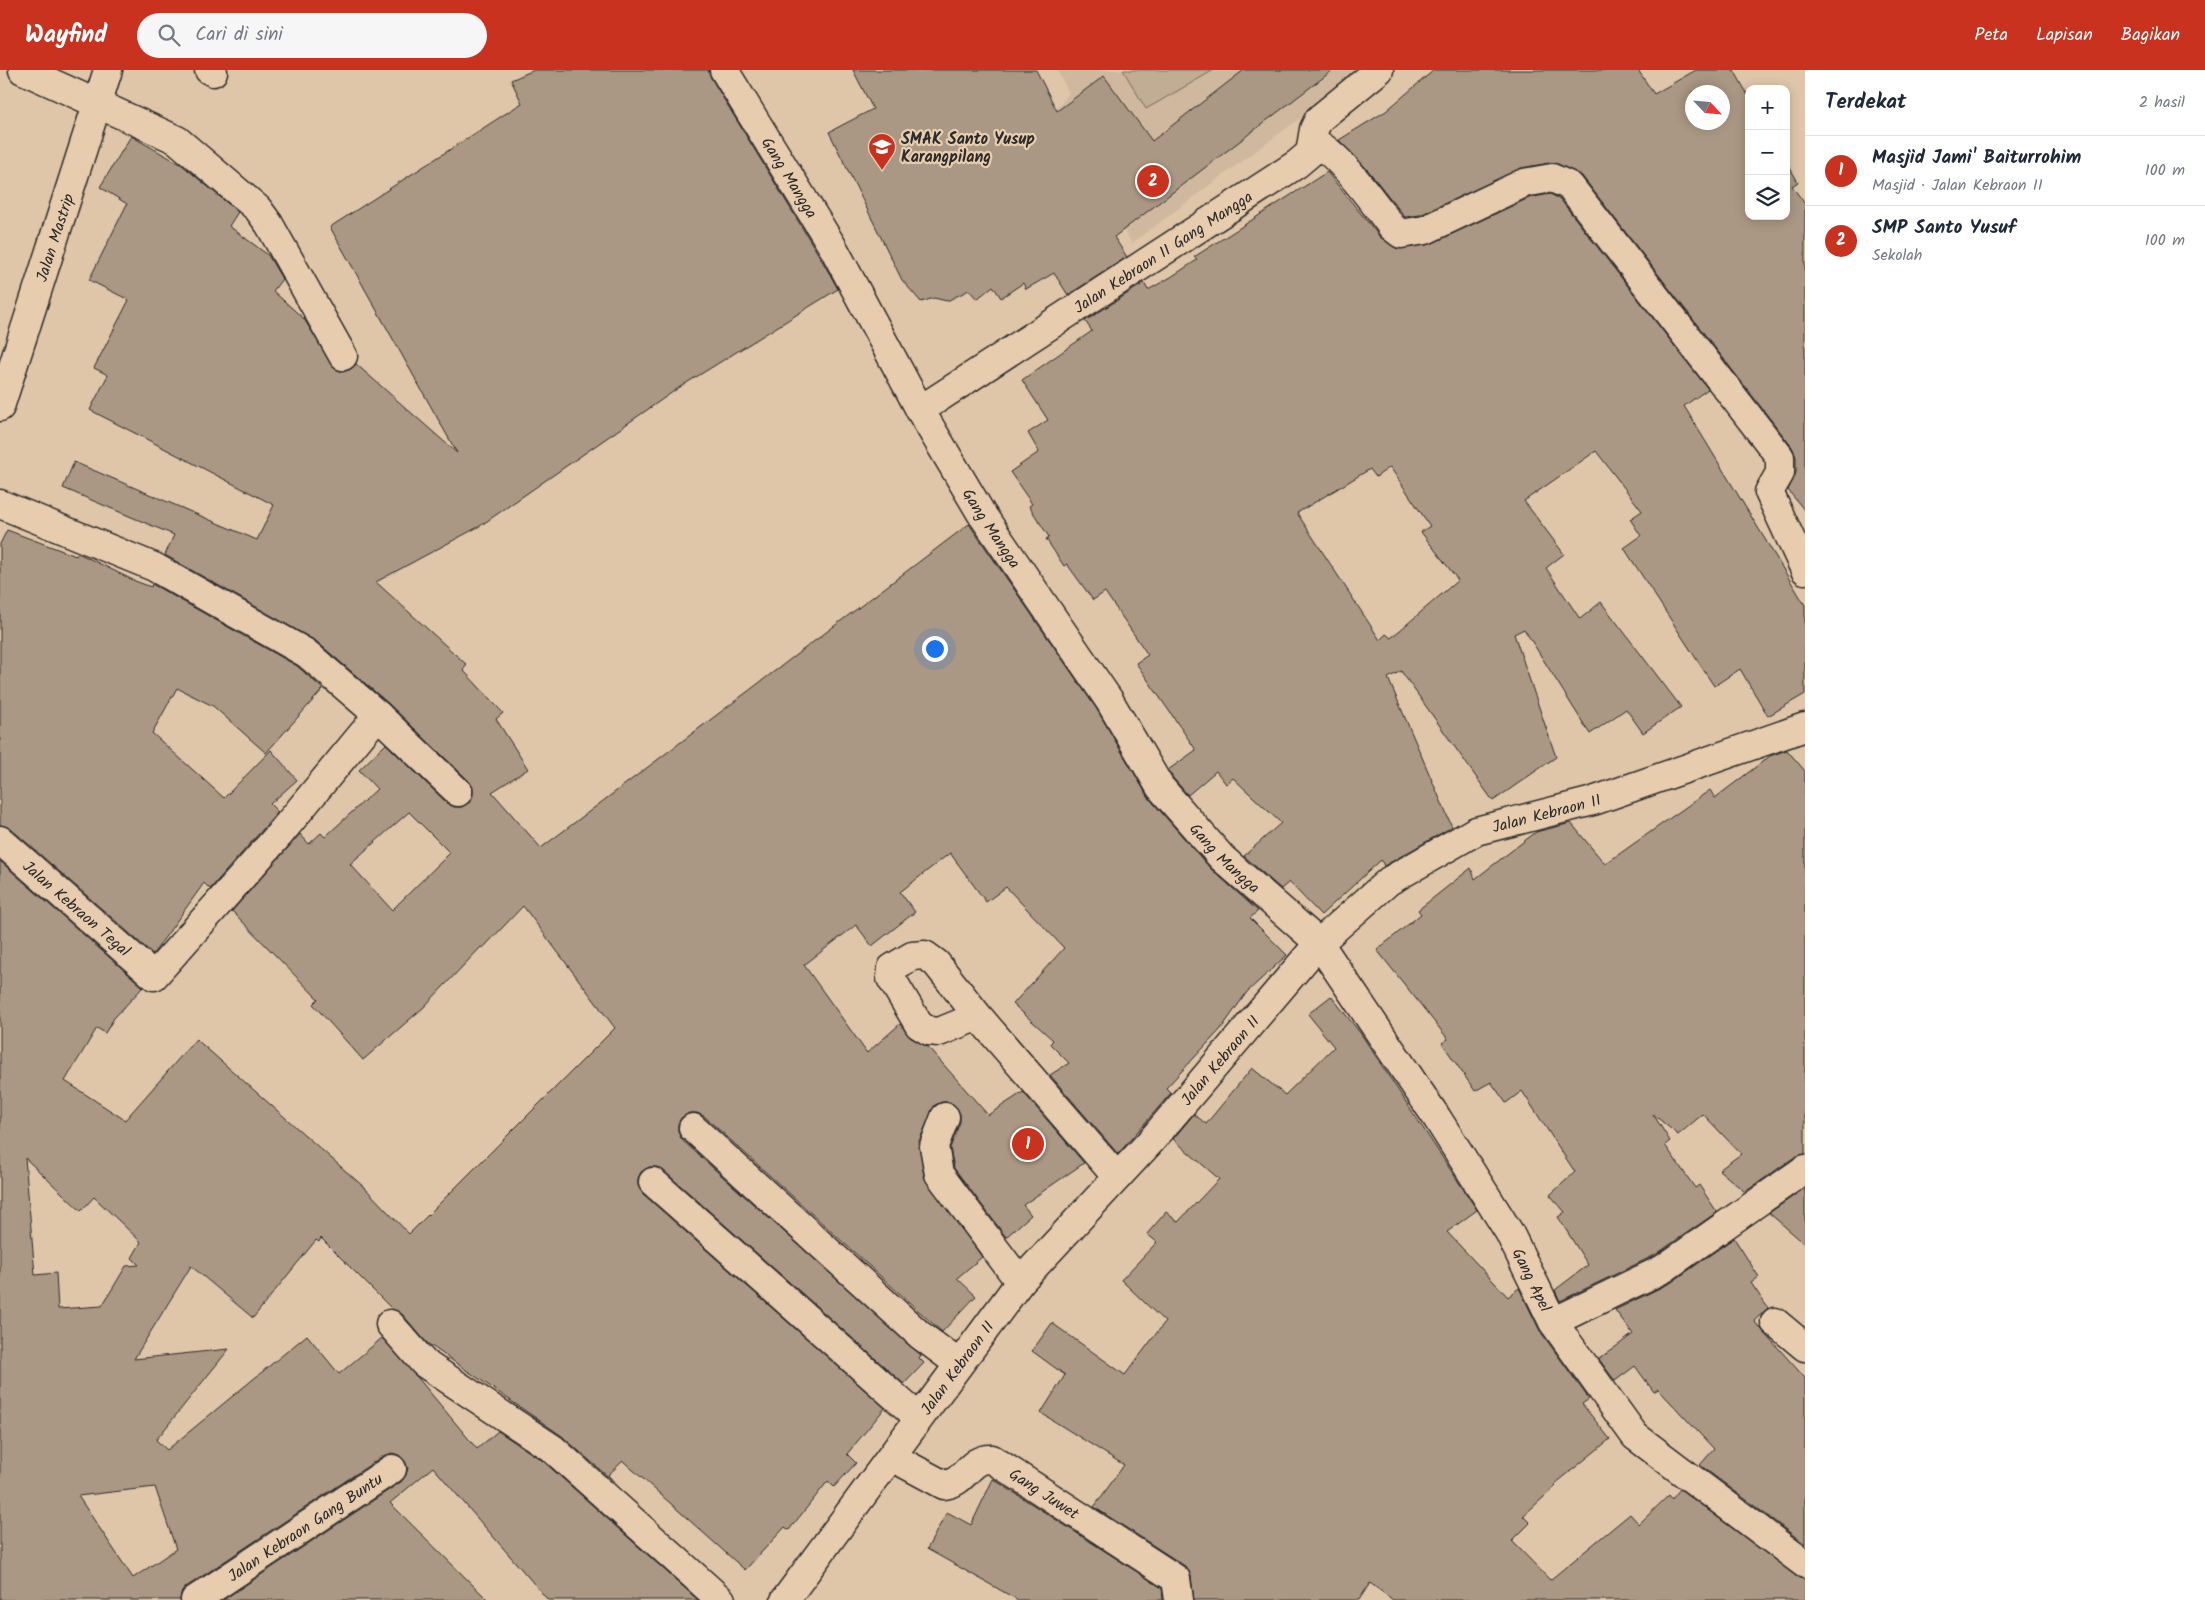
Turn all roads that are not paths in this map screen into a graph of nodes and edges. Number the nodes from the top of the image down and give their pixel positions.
1 (23, 70) edge
2 (108, 70) edge
3 (724, 70) edge
4 (1379, 70) edge
5 (98, 104) junction
6 (1314, 142) junction
7 (343, 356) dead end
8 (0, 407) edge
9 (920, 410) junction
10 (0, 504) edge
11 (1805, 570) edge
12 (378, 715) junction
13 (1805, 727) edge
14 (458, 792) dead end
15 (0, 840) edge
16 (1319, 943) junction
17 (978, 1016) dead end
18 (945, 1117) dead end
19 (693, 1128) dead end
20 (1805, 1169) edge
21 (1117, 1177) junction
22 (653, 1182) dead end
23 (1020, 1282) junction
24 (1553, 1322) junction
25 (1775, 1322) dead end
26 (390, 1324) dead end
27 (1805, 1347) edge
28 (958, 1364) junction
29 (919, 1418) junction
30 (892, 1458) junction
31 (392, 1469) dead end
32 (1805, 1564) edge
33 (195, 1600) edge
34 (721, 1600) edge
35 (786, 1600) edge
36 (1179, 1600) edge

1 - 5 street
2 - 5 street, Jalan Mastrip
3 - 9 street, Gang Mangga
4 - 6 street, Jalan Kebraon II Gang Mangga
5 - 7 street
5 - 8 street, Jalan Mastrip
6 - 9 street, Jalan Kebraon II Gang Mangga
6 - 11 street
9 - 16 street, Gang Mangga
10 - 12 street
12 - 14 street
12 - 15 street, Jalan Kebraon Tegal
13 - 16 street, Jalan Kebraon II
16 - 21 street, Jalan Kebraon II
16 - 24 street, Gang Apel
17 - 21 street
18 - 23 street
19 - 28 street
20 - 24 street
21 - 23 street, Jalan Kebraon II
22 - 29 street
23 - 28 street, Jalan Kebraon II
24 - 32 street, Gang Apel
25 - 27 street
26 - 34 street
28 - 29 street, Jalan Kebraon II
29 - 30 street, Jalan Kebraon II
30 - 35 street, Jalan Kebraon II
30 - 36 street, Gang Juwet
31 - 33 street, Jalan Kebraon Gang Buntu

